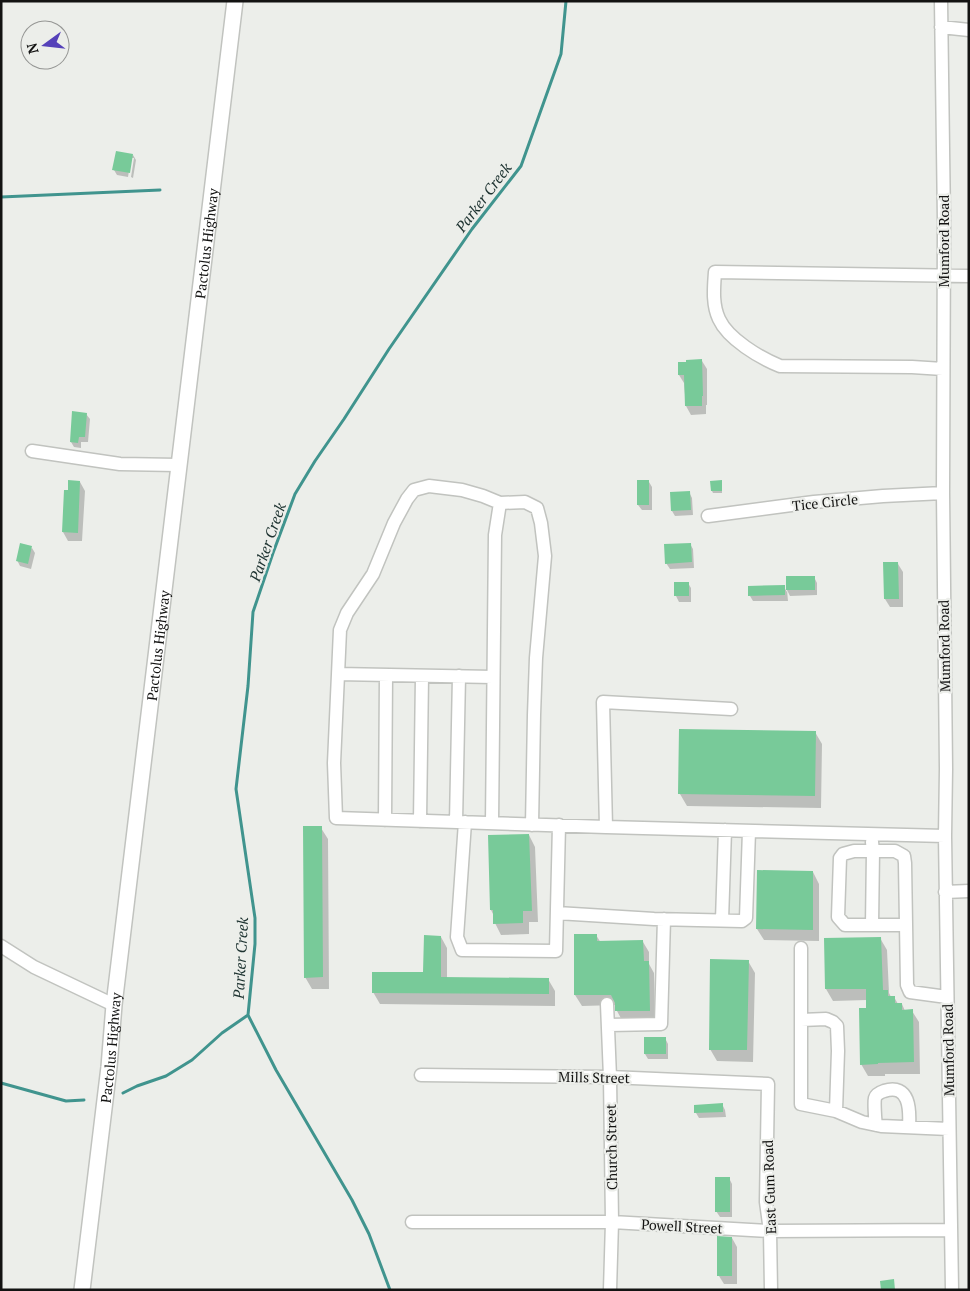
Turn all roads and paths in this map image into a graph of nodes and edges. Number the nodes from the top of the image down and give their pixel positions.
1 (235, 1) edge
2 (941, 1) edge
3 (941, 27) junction
4 (969, 30) edge
5 (943, 274) junction
6 (969, 276) edge
7 (943, 369) junction
8 (32, 451) dead end
9 (178, 465) junction
10 (942, 493) junction
11 (500, 503) junction
12 (708, 516) dead end
13 (338, 674) junction
14 (386, 675) junction
15 (422, 676) junction
16 (459, 676) junction
17 (493, 677) junction
18 (731, 708) dead end
19 (385, 820) junction
20 (420, 821) junction
21 (460, 822) junction
22 (492, 823) junction
23 (532, 824) junction
24 (559, 826) junction
25 (606, 827) junction
26 (725, 830) junction
27 (749, 831) junction
28 (872, 834) junction
29 (945, 836) junction
30 (873, 851) junction
31 (969, 891) edge
32 (945, 892) junction
33 (557, 912) junction
34 (664, 919) junction
35 (722, 920) junction
36 (872, 925) junction
37 (906, 925) junction
38 (1, 946) edge
39 (801, 948) dead end
40 (947, 997) junction
41 (607, 1004) dead end
42 (114, 1005) junction
43 (801, 1020) junction
44 (608, 1025) junction
45 (421, 1075) dead end
46 (610, 1077) junction
47 (768, 1084) joint
48 (836, 1110) junction
49 (876, 1125) junction
50 (909, 1127) junction
51 (949, 1129) junction
52 (412, 1222) dead end
53 (612, 1222) junction
54 (951, 1230) junction
55 (770, 1231) junction
56 (82, 1290) edge
57 (610, 1290) edge
58 (771, 1290) edge
59 (952, 1290) edge

1 - 9 main road, Pactolus Highway
2 - 3 street, Mumford Road
3 - 4 street
3 - 5 street, Mumford Road
5 - 6 street
5 - 7 street, Mumford Road
5 - 7 street
7 - 10 street, Mumford Road
8 - 9 street
9 - 42 main road, Pactolus Highway
10 - 12 street, Tice Circle
10 - 29 street, Mumford Road
11 - 13 street
11 - 17 street
11 - 23 street
13 - 14 street
13 - 19 street
14 - 15 street
14 - 19 street
15 - 16 street
15 - 20 street
16 - 17 street
16 - 21 street
17 - 22 street
18 - 25 street
19 - 20 street
20 - 21 street
21 - 22 street
21 - 33 street
22 - 23 street
23 - 24 street
24 - 25 street
24 - 33 street
25 - 26 street
26 - 27 street
26 - 35 street
27 - 28 street
27 - 35 street
28 - 29 street
28 - 30 street
29 - 32 street, Mumford Road
30 - 36 street
30 - 36 street
30 - 37 street
31 - 32 street
32 - 40 street, Mumford Road
33 - 34 street
34 - 35 street
34 - 44 street
36 - 37 street
37 - 40 street
38 - 42 street
39 - 43 street
40 - 51 street, Mumford Road
41 - 44 street, Church Street
42 - 56 main road, Pactolus Highway
43 - 48 street
43 - 48 street
44 - 46 street, Church Street
45 - 46 street, Mills Street
46 - 47 street, Mills Street
46 - 53 street, Church Street
47 - 55 street, East Gum Road
48 - 49 street
49 - 50 street
49 - 50 street
50 - 51 street
51 - 54 street, Mumford Road
52 - 53 street, Powell Street
53 - 55 street, Powell Street
53 - 57 street, Church Street
54 - 55 street, Powell Street
54 - 59 street, Mumford Road
55 - 58 street, East Gum Road

